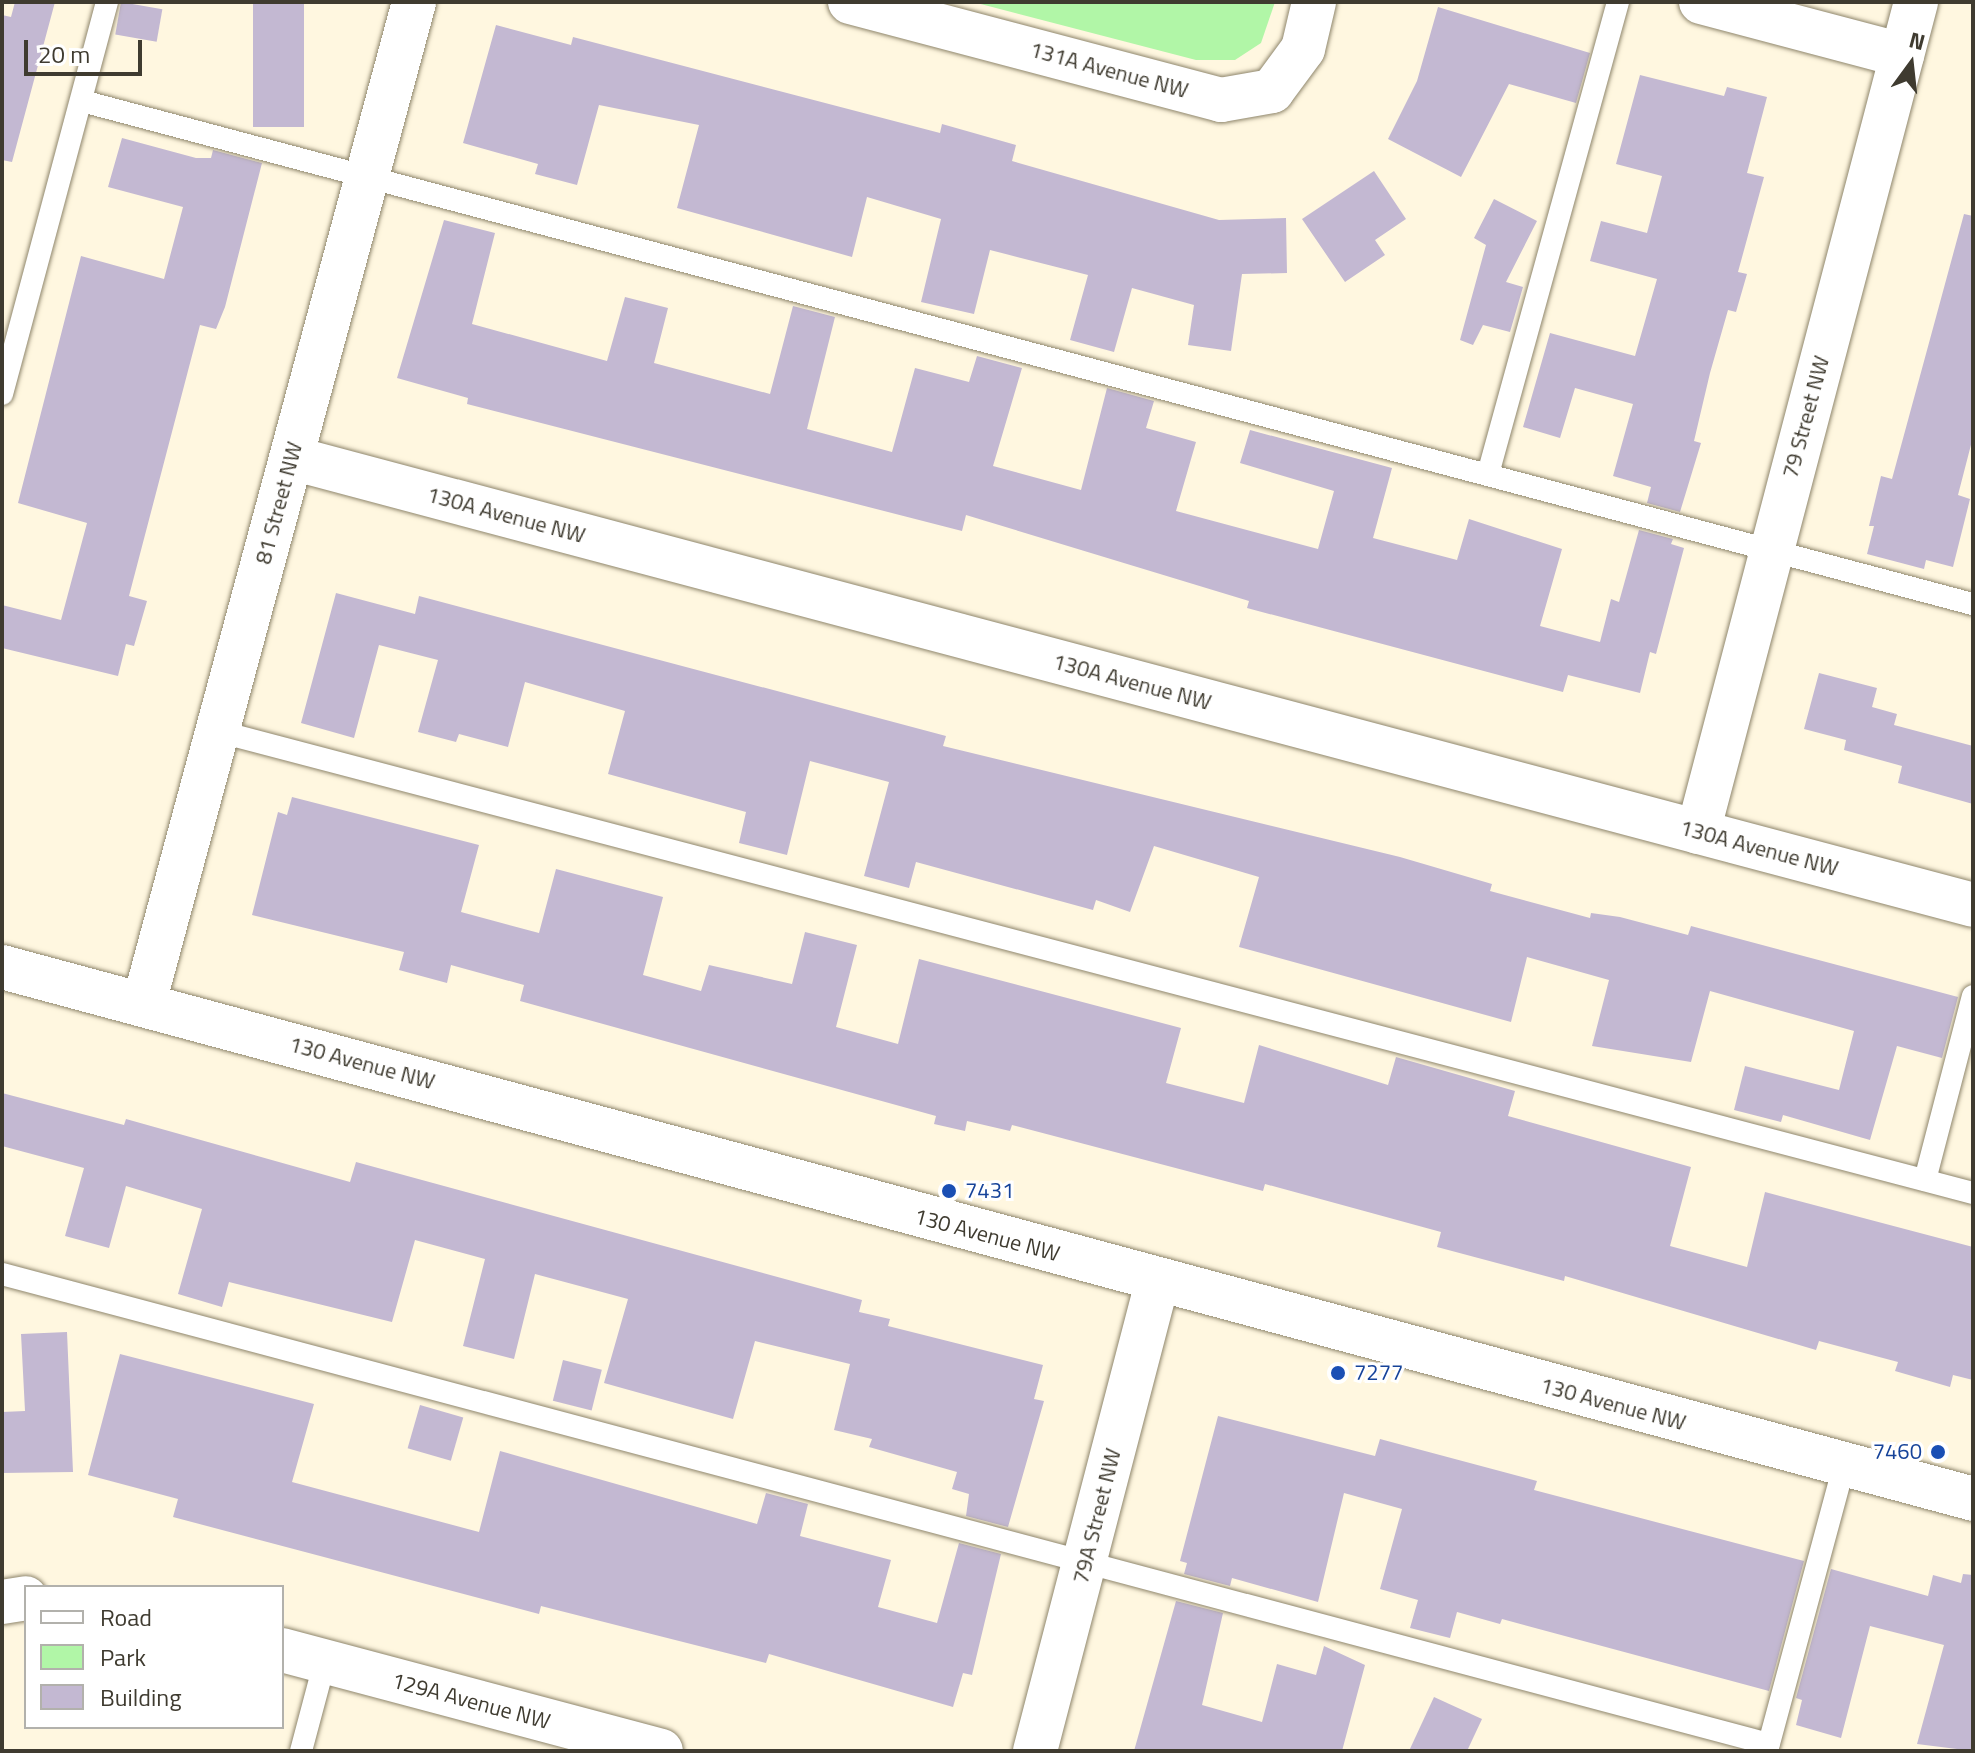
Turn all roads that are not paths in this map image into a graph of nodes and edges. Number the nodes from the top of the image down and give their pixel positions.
1 (107, 2) edge
2 (414, 2) edge
3 (850, 2) edge
4 (1314, 2) edge
5 (1618, 2) edge
6 (1701, 2) edge
7 (1916, 2) edge
8 (1902, 55) junction
9 (82, 101) junction
10 (365, 181) junction
11 (2, 394) edge
12 (292, 458) junction
13 (1488, 474) junction
14 (1771, 551) junction
15 (1973, 604) edge
16 (217, 731) junction
17 (1698, 832) junction
18 (1973, 905) edge
19 (2, 967) edge
20 (1973, 996) edge
21 (144, 1003) junction
22 (1925, 1180) junction
23 (1973, 1193) edge
24 (2, 1274) edge
25 (1157, 1281) junction
26 (1844, 1466) junction
27 (1973, 1499) edge
28 (1086, 1560) junction
29 (24, 1598) edge
30 (2, 1602) edge
31 (284, 1651) edge
32 (325, 1661) junction
33 (596, 1743) edge
34 (1768, 1747) edge
35 (301, 1751) edge
36 (661, 1751) edge
37 (1035, 1751) edge

1 - 9 lane
2 - 10 street, 81 Street NW
3 - 4 street, 131A Avenue NW
5 - 13 lane
6 - 8 street
7 - 8 street, 79 Street NW
8 - 14 street, 79 Street NW
9 - 10 lane
9 - 11 lane
10 - 12 street, 81 Street NW
10 - 13 lane
12 - 16 street, 81 Street NW
12 - 17 street, 130A Avenue NW
13 - 14 lane
14 - 15 lane
14 - 17 street, 79 Street NW
16 - 21 street, 81 Street NW
16 - 22 lane
17 - 18 street, 130A Avenue NW
19 - 21 street, 130 Avenue NW
20 - 22 lane
21 - 25 street, 130 Avenue NW
22 - 23 lane
24 - 28 lane
25 - 26 street, 130 Avenue NW
25 - 28 street, 79A Street NW
26 - 27 street, 130 Avenue NW
26 - 34 lane
28 - 34 lane
28 - 37 street, 79A Street NW
29 - 30 street
31 - 32 street, 129A Avenue NW
32 - 33 street, 129A Avenue NW
32 - 35 lane
33 - 36 street, 129A Avenue NW

